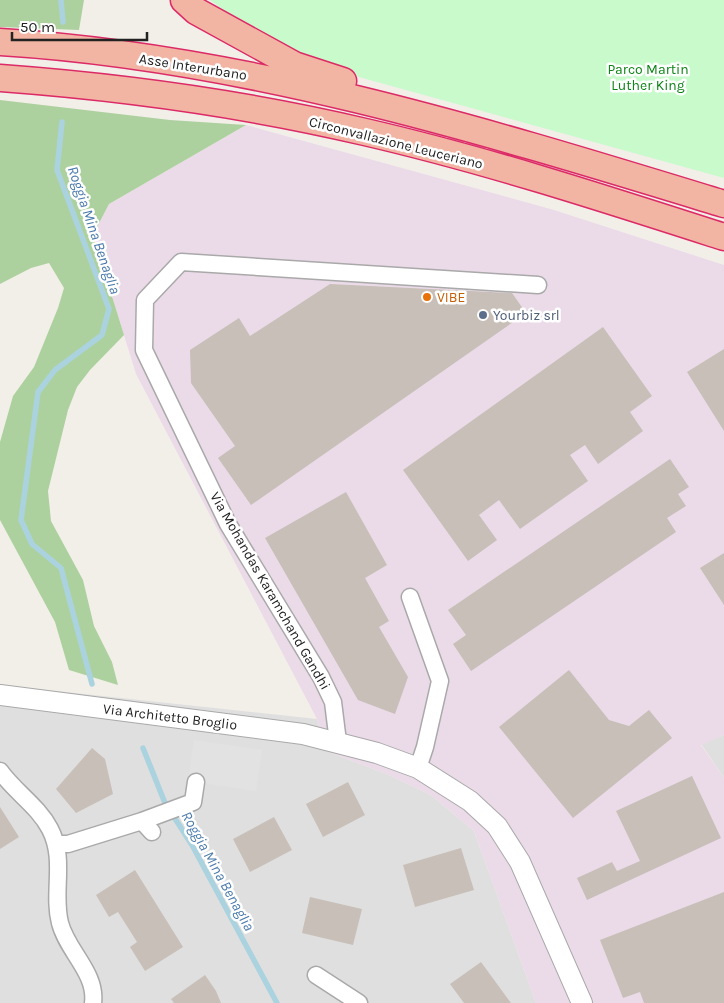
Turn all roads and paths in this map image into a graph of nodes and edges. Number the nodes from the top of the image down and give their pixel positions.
1 (184, 0) edge
2 (0, 42) edge
3 (0, 78) edge
4 (384, 105) junction
5 (724, 204) edge
6 (724, 237) edge
7 (538, 285) dead end
8 (410, 597) dead end
9 (0, 696) edge
10 (338, 742) junction
11 (418, 768) junction
12 (0, 771) edge
13 (196, 782) dead end
14 (56, 844) junction
15 (316, 975) dead end
16 (94, 1003) edge
17 (359, 1003) edge
18 (582, 1003) edge

1 - 4 highway
2 - 4 highway, Asse Interurbano
3 - 6 highway, Circonvallazione Leuceriano
4 - 5 highway
7 - 10 street, Via Mohandas Karamchand Gandhi
8 - 11 street
9 - 10 street, Via Architetto Broglio
10 - 11 street
11 - 18 street
12 - 14 street
13 - 14 street
14 - 16 street
15 - 17 street

